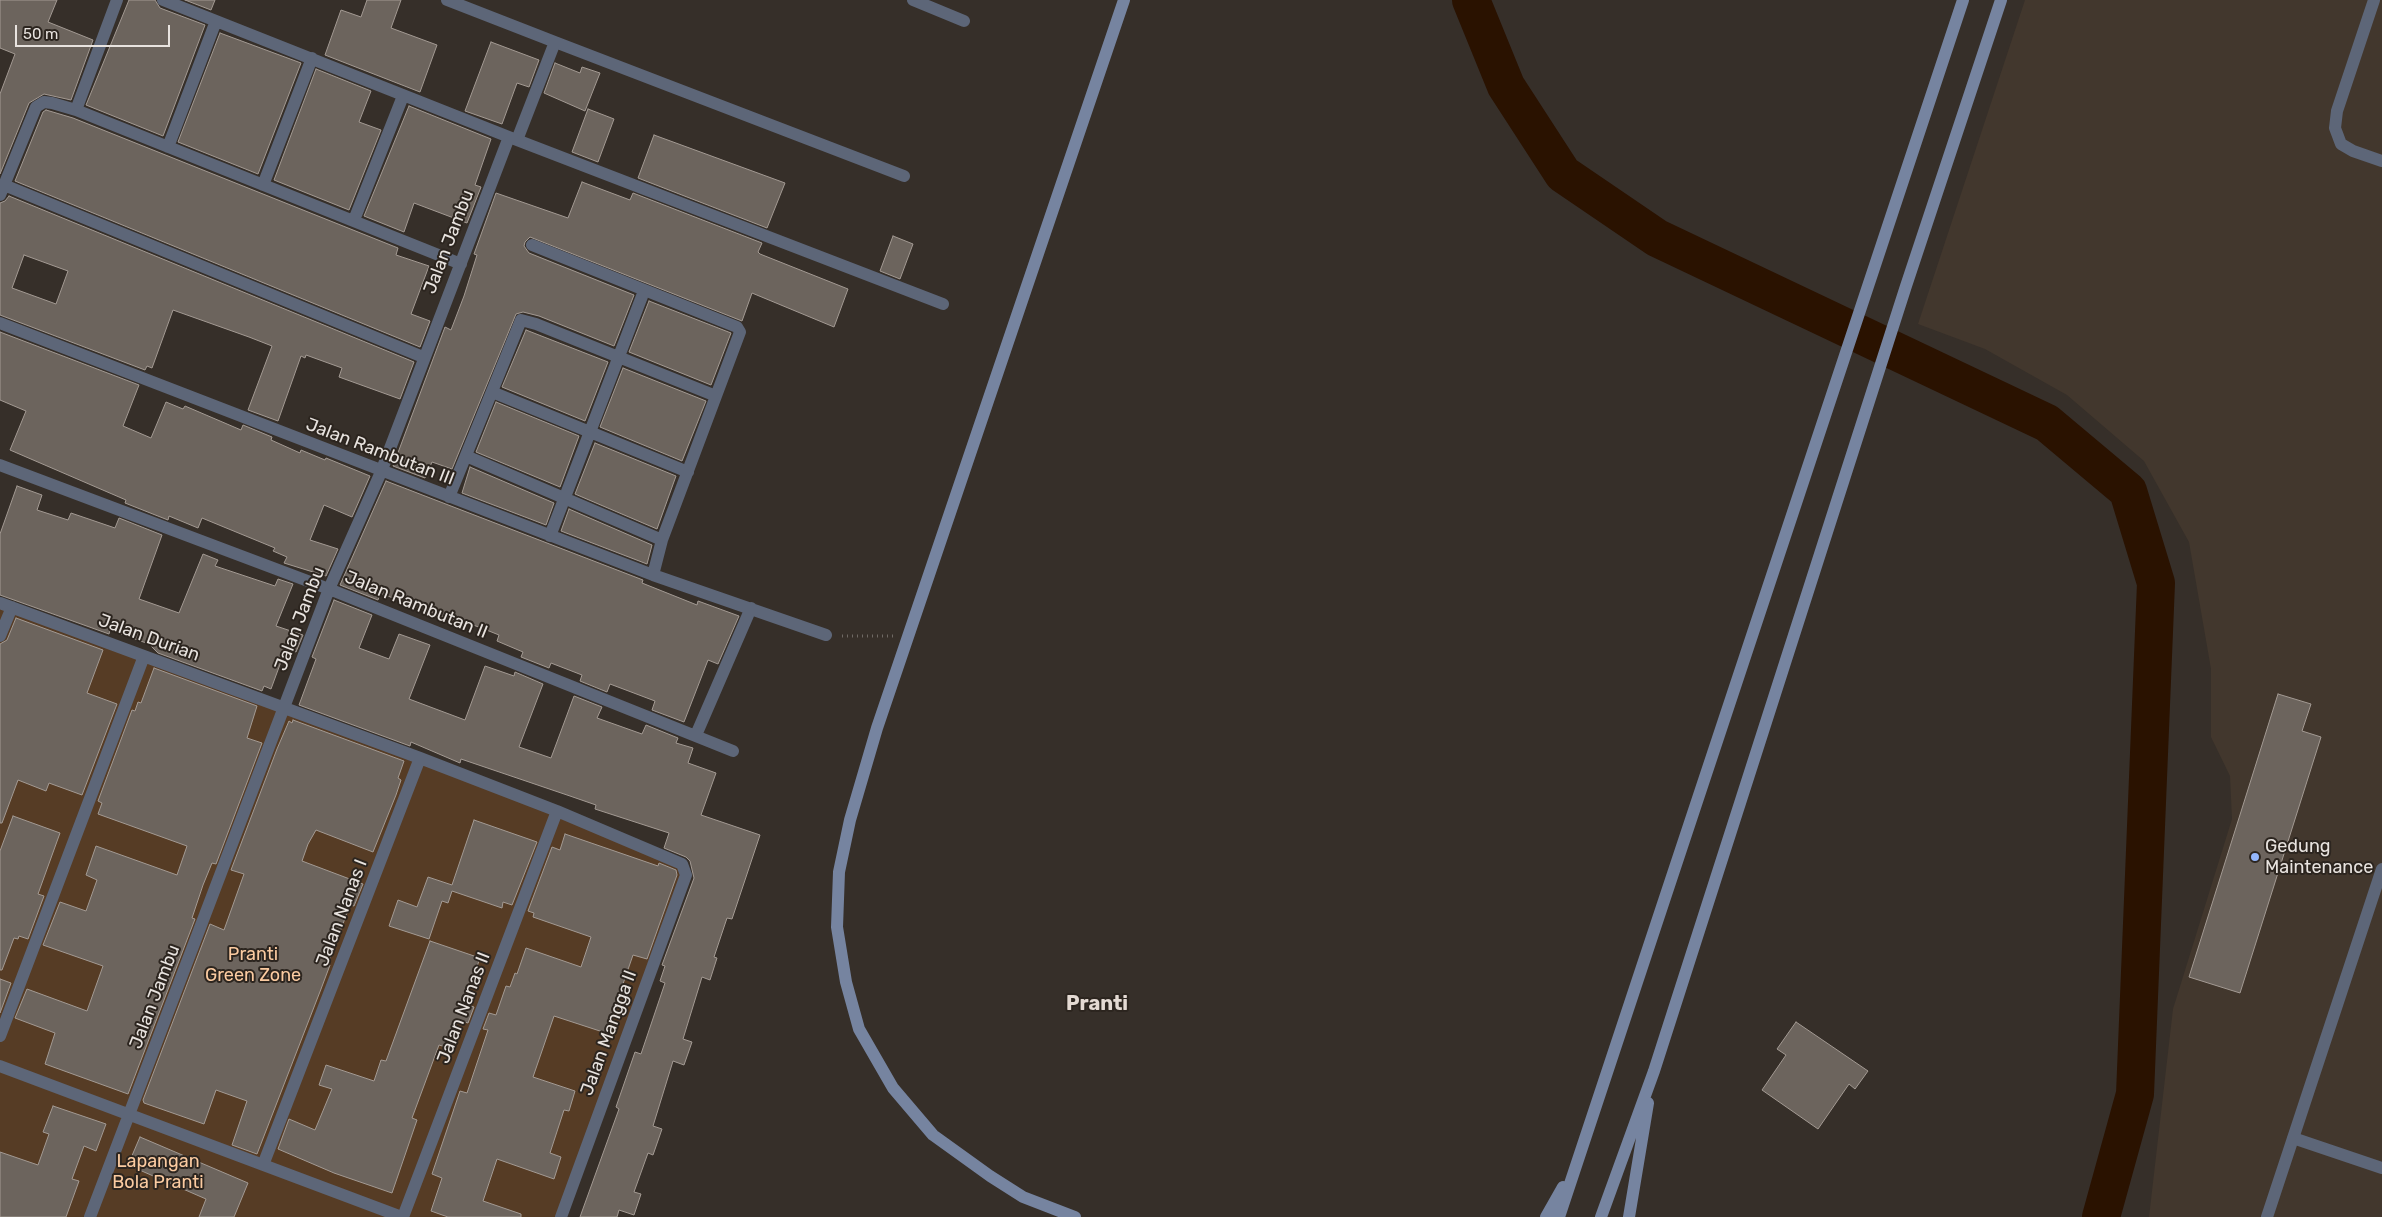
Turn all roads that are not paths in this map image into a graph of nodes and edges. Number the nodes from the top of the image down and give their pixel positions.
1 (117, 0) edge
2 (163, 0) edge
3 (447, 0) edge
4 (913, 0) edge
5 (1124, 0) edge
6 (1963, 0) edge
7 (2002, 0) edge
8 (2374, 0) edge
9 (216, 21) junction
10 (964, 21) dead end
11 (555, 42) junction
12 (312, 58) junction
13 (403, 96) junction
14 (76, 110) junction
15 (512, 139) junction
16 (168, 147) junction
17 (2382, 161) edge
18 (904, 176) dead end
19 (263, 185) junction
20 (2, 190) edge
21 (354, 220) junction
22 (532, 245) dead end
23 (461, 264) junction
24 (644, 291) junction
25 (943, 304) dead end
26 (0, 323) edge
27 (423, 357) junction
28 (619, 357) junction
29 (492, 392) junction
30 (716, 396) junction
31 (590, 431) junction
32 (466, 456) junction
33 (0, 466) edge
34 (381, 472) junction
35 (688, 472) junction
36 (449, 497) junction
37 (565, 497) junction
38 (550, 536) junction
39 (662, 540) junction
40 (653, 575) junction
41 (329, 590) junction
42 (6, 605) edge
43 (751, 608) junction
44 (826, 635) road end
45 (0, 636) edge
46 (144, 656) junction
47 (285, 707) junction
48 (696, 735) junction
49 (733, 751) dead end
50 (420, 758) junction
51 (557, 811) junction
52 (679, 862) joint
53 (2382, 869) edge
54 (0, 1036) edge
55 (0, 1066) edge
56 (1654, 1070) junction
57 (128, 1114) junction
58 (2293, 1138) junction
59 (1579, 1155) junction
60 (263, 1165) junction
61 (2382, 1168) edge
62 (90, 1217) edge
63 (403, 1217) edge
64 (560, 1217) edge
65 (1075, 1217) edge
66 (1546, 1217) edge
67 (1559, 1217) edge
68 (1601, 1217) edge
69 (1629, 1217) edge
70 (2267, 1217) edge

1 - 14 street
2 - 9 street
3 - 11 street
4 - 10 street
5 - 65 street
6 - 59 street
7 - 56 street
8 - 17 street
9 - 12 street
9 - 16 street
11 - 15 street, Jalan Jambu
11 - 18 street
12 - 13 street
12 - 19 street
13 - 15 street
13 - 21 street
14 - 16 street
14 - 20 street
15 - 23 street, Jalan Jambu
15 - 25 street
16 - 19 street
19 - 21 street
20 - 27 street
21 - 23 street
22 - 24 street
23 - 27 street, Jalan Jambu
24 - 28 street
24 - 30 street
26 - 34 street, Jalan Rambutan III
27 - 34 street, Jalan Jambu
28 - 29 street
28 - 30 street
28 - 31 street
29 - 31 street
29 - 32 street
30 - 35 street
31 - 35 street
31 - 37 street
32 - 36 street
32 - 37 street
33 - 41 street, Jalan Rambutan II
34 - 36 street, Jalan Rambutan III
34 - 41 street, Jalan Jambu
35 - 39 street
36 - 38 street, Jalan Rambutan III
37 - 38 street
37 - 39 street
38 - 40 street, Jalan Rambutan III
39 - 40 street
40 - 43 street, Jalan Rambutan III
41 - 47 street, Jalan Jambu
41 - 48 street, Jalan Rambutan II
42 - 45 street
42 - 46 street, Jalan Durian
43 - 44 street, Jalan Rambutan III
43 - 48 street
46 - 47 street, Jalan Durian
46 - 54 street
47 - 50 street, Jalan Durian
47 - 57 street, Jalan Jambu
48 - 49 street, Jalan Rambutan II
50 - 51 street, Jalan Durian
50 - 60 street, Jalan Nanas I
51 - 52 street, Jalan Durian
51 - 63 street, Jalan Nanas II
52 - 64 street, Jalan Mangga II
53 - 58 street
55 - 57 street
56 - 68 street
56 - 69 street
57 - 60 street
57 - 62 street, Jalan Jambu
58 - 61 street
58 - 70 street
59 - 66 street
59 - 67 street
60 - 63 street

